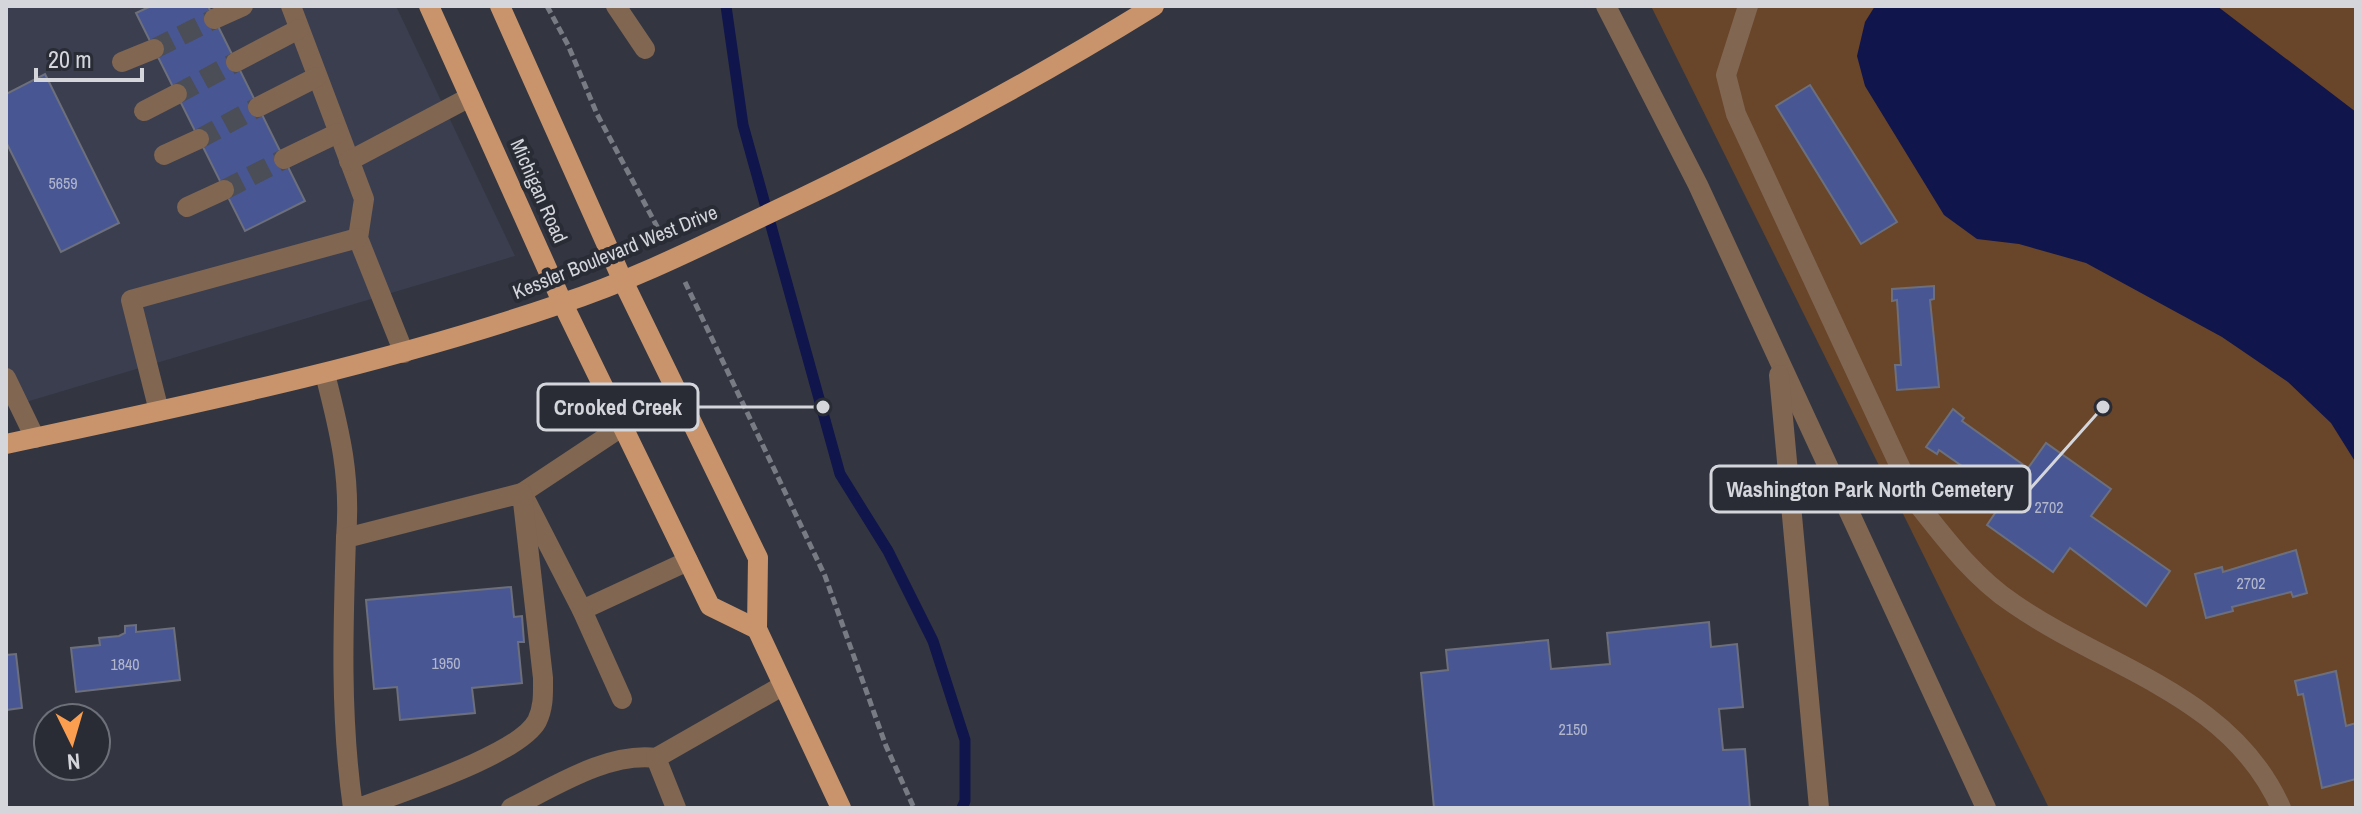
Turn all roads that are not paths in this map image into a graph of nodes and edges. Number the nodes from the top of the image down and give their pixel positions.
1 (243, 6) edge
2 (291, 6) edge
3 (429, 6) edge
4 (500, 6) edge
5 (616, 6) edge
6 (1154, 6) edge
7 (1606, 6) edge
8 (1748, 6) edge
9 (214, 19) tunnel mouth
10 (299, 29) junction
11 (154, 49) tunnel mouth
12 (645, 49) dead end
13 (122, 62) dead end
14 (236, 62) tunnel mouth
15 (317, 77) junction
16 (177, 94) tunnel mouth
17 (470, 97) junction
18 (258, 107) tunnel mouth
19 (144, 111) dead end
20 (338, 133) junction
21 (199, 139) tunnel mouth
22 (164, 155) dead end
23 (284, 159) tunnel mouth
24 (349, 161) junction
25 (224, 190) tunnel mouth
26 (187, 207) dead end
27 (358, 238) junction
28 (622, 279) junction
29 (563, 304) junction
30 (404, 353) junction
31 (1778, 359) junction
32 (325, 374) junction
33 (6, 378) edge
34 (159, 411) junction
35 (623, 426) junction
36 (35, 438) junction
37 (6, 444) edge
38 (522, 493) junction
39 (346, 538) junction
40 (688, 561) junction
41 (582, 610) junction
42 (757, 629) junction
43 (782, 686) junction
44 (622, 699) dead end
45 (656, 758) junction
46 (353, 808) edge
47 (359, 808) edge
48 (511, 808) edge
49 (676, 808) edge
50 (841, 808) edge
51 (1819, 808) edge
52 (1986, 808) edge
53 (2281, 808) edge

1 - 9 lane
2 - 10 lane
3 - 17 main road, Michigan Road
4 - 28 main road, Michigan Road
5 - 12 lane
6 - 28 main road, Kessler Boulevard West Drive
7 - 31 lane
8 - 53 lane
10 - 14 lane
10 - 15 lane
11 - 13 lane
15 - 18 lane
15 - 20 lane
16 - 19 lane
17 - 24 lane
17 - 29 main road, Michigan Road
20 - 23 lane
20 - 24 lane
21 - 22 lane
24 - 27 lane
25 - 26 lane
27 - 30 lane
27 - 34 lane
28 - 29 main road, Kessler Boulevard West Drive
28 - 42 main road, Michigan Road
29 - 30 main road, Kessler Boulevard West Drive
29 - 35 main road, Michigan Road
30 - 32 main road, Kessler Boulevard West Drive
31 - 51 lane
31 - 52 lane
32 - 34 main road, Kessler Boulevard West Drive
32 - 39 lane
33 - 36 lane
34 - 36 main road, Kessler Boulevard West Drive
35 - 38 lane
35 - 40 main road, Michigan Road
36 - 37 main road, Kessler Boulevard West Drive
38 - 39 lane
38 - 41 lane
38 - 47 lane
39 - 46 lane
40 - 41 lane
40 - 42 main road, Michigan Road
41 - 44 lane
42 - 43 main road, Michigan Road
43 - 45 lane
43 - 50 main road, Michigan Road
45 - 48 lane
45 - 49 lane

